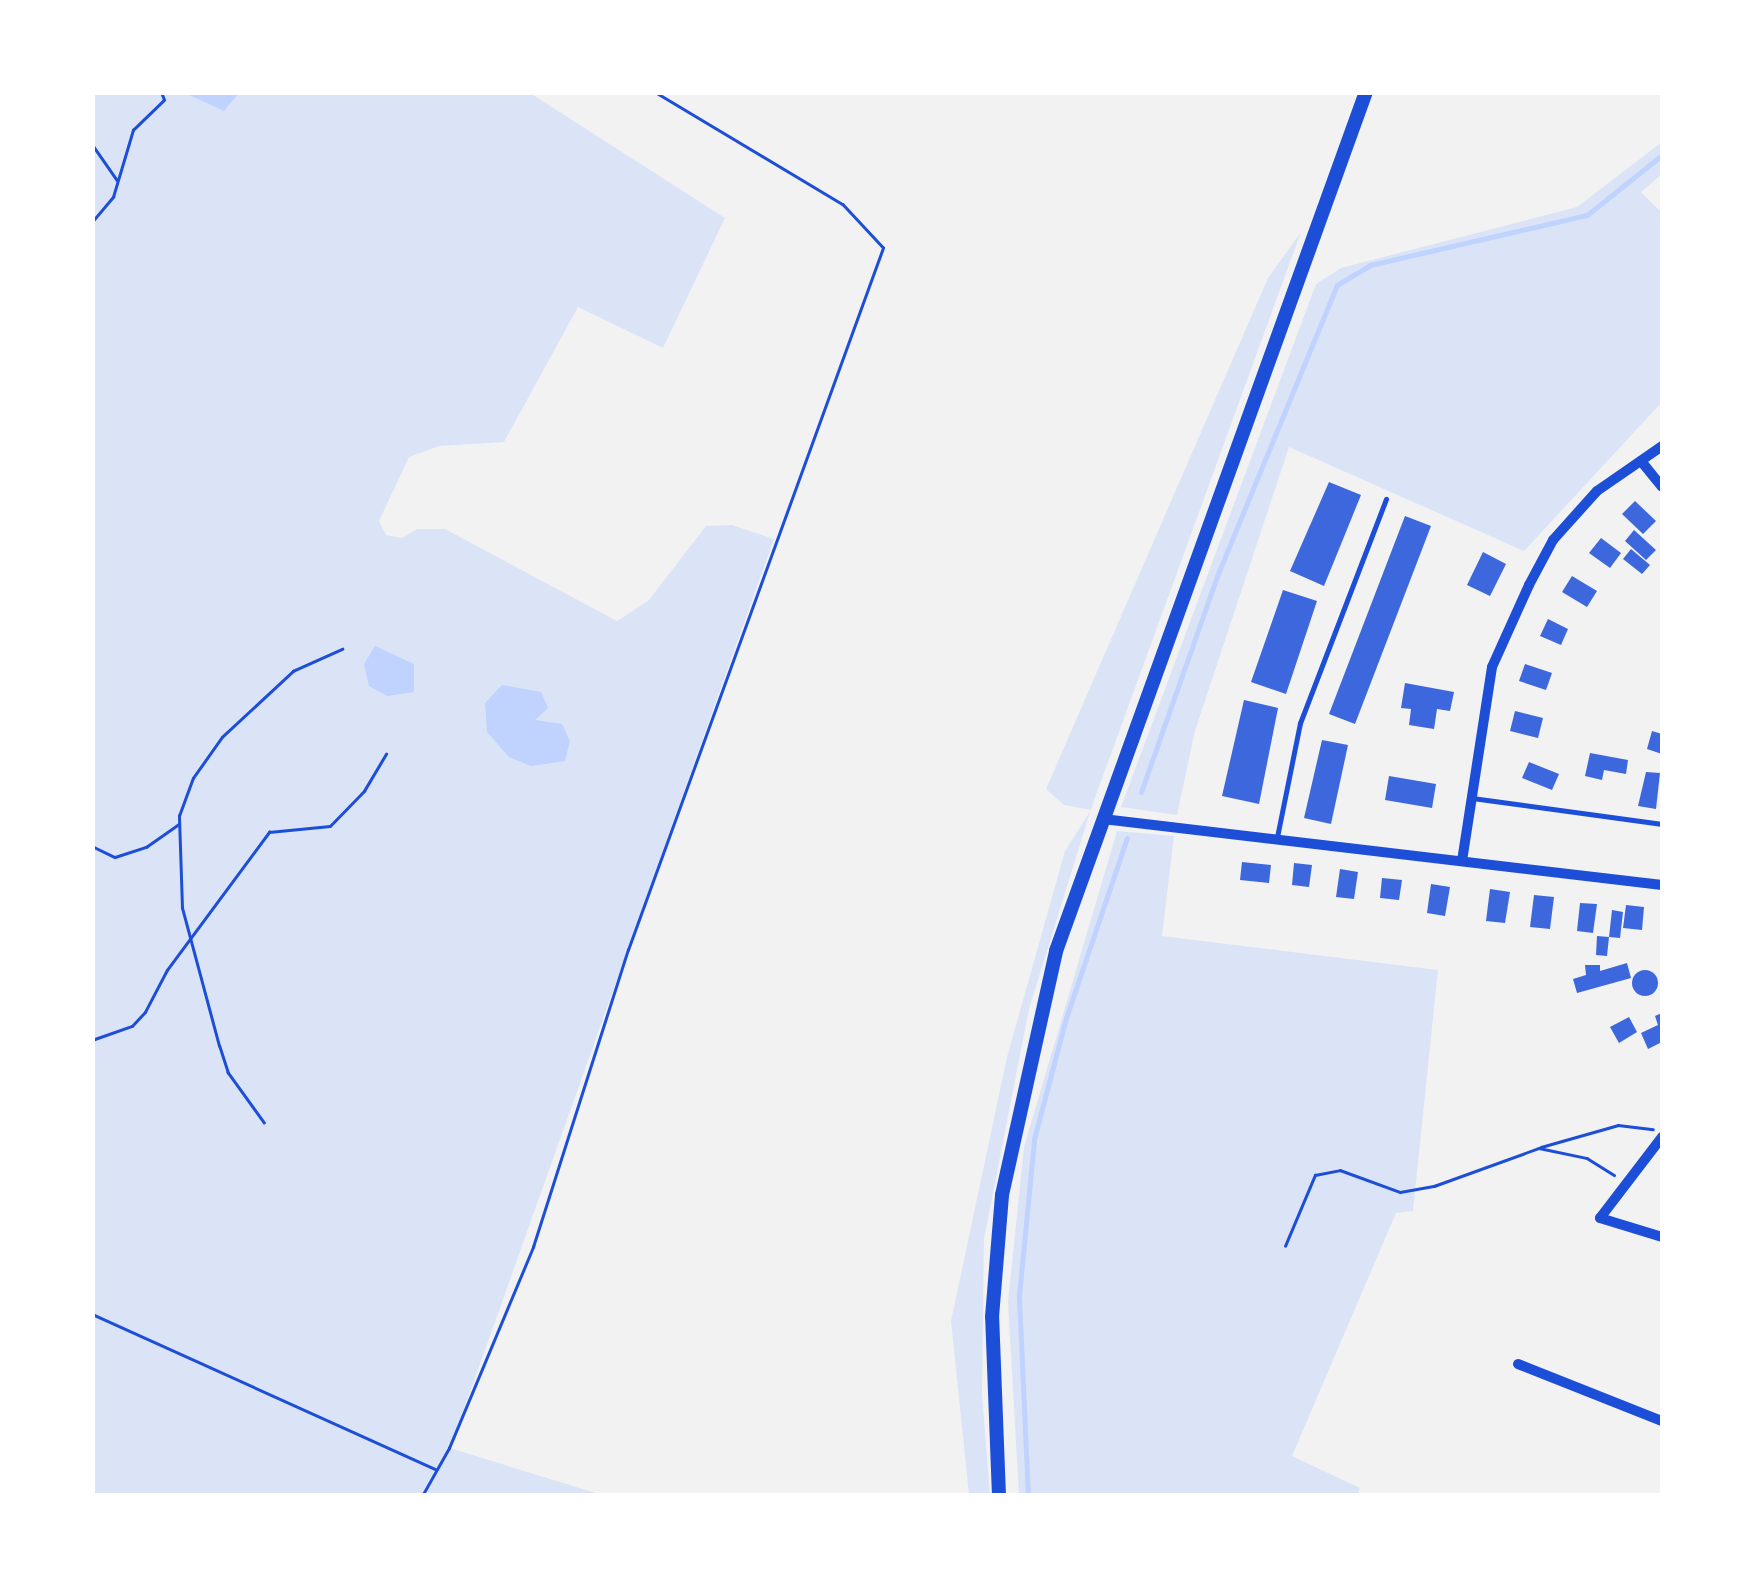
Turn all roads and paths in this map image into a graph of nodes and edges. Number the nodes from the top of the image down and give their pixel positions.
1 (161, 92) edge
2 (654, 92) edge
3 (1366, 92) edge
4 (92, 144) edge
5 (117, 181) junction
6 (92, 222) edge
7 (1662, 446) edge
8 (1641, 461) junction
9 (1662, 487) edge
10 (1386, 499) dead end
11 (92, 528) edge
12 (92, 582) edge
13 (342, 649) dead end
14 (386, 754) dead end
15 (1472, 798) junction
16 (1104, 819) junction
17 (178, 824) junction
18 (1662, 824) edge
19 (1276, 840) junction
20 (92, 846) edge
21 (1462, 861) junction
22 (1662, 885) edge
23 (192, 940) junction
24 (92, 1040) edge
25 (264, 1123) dead end
26 (1662, 1136) edge
27 (1540, 1148) junction
28 (1626, 1182) junction
29 (1662, 1237) edge
30 (1285, 1246) dead end
31 (92, 1314) edge
32 (1518, 1364) dead end
33 (1662, 1421) edge
34 (437, 1469) junction
35 (422, 1496) edge
36 (999, 1496) edge

1 - 5 path
2 - 34 path
3 - 16 main road
4 - 5 path
5 - 6 path
7 - 8 street
8 - 9 street
8 - 15 street
10 - 19 lane
11 - 12 path
13 - 17 path
14 - 23 path
15 - 18 lane
15 - 21 street
16 - 19 street
16 - 36 main road
17 - 20 path
17 - 23 path
19 - 21 street
21 - 22 street
23 - 24 path
23 - 25 path
26 - 27 path
26 - 28 street
27 - 28 path
27 - 30 path
28 - 29 street
31 - 34 path
32 - 33 street
34 - 35 path

